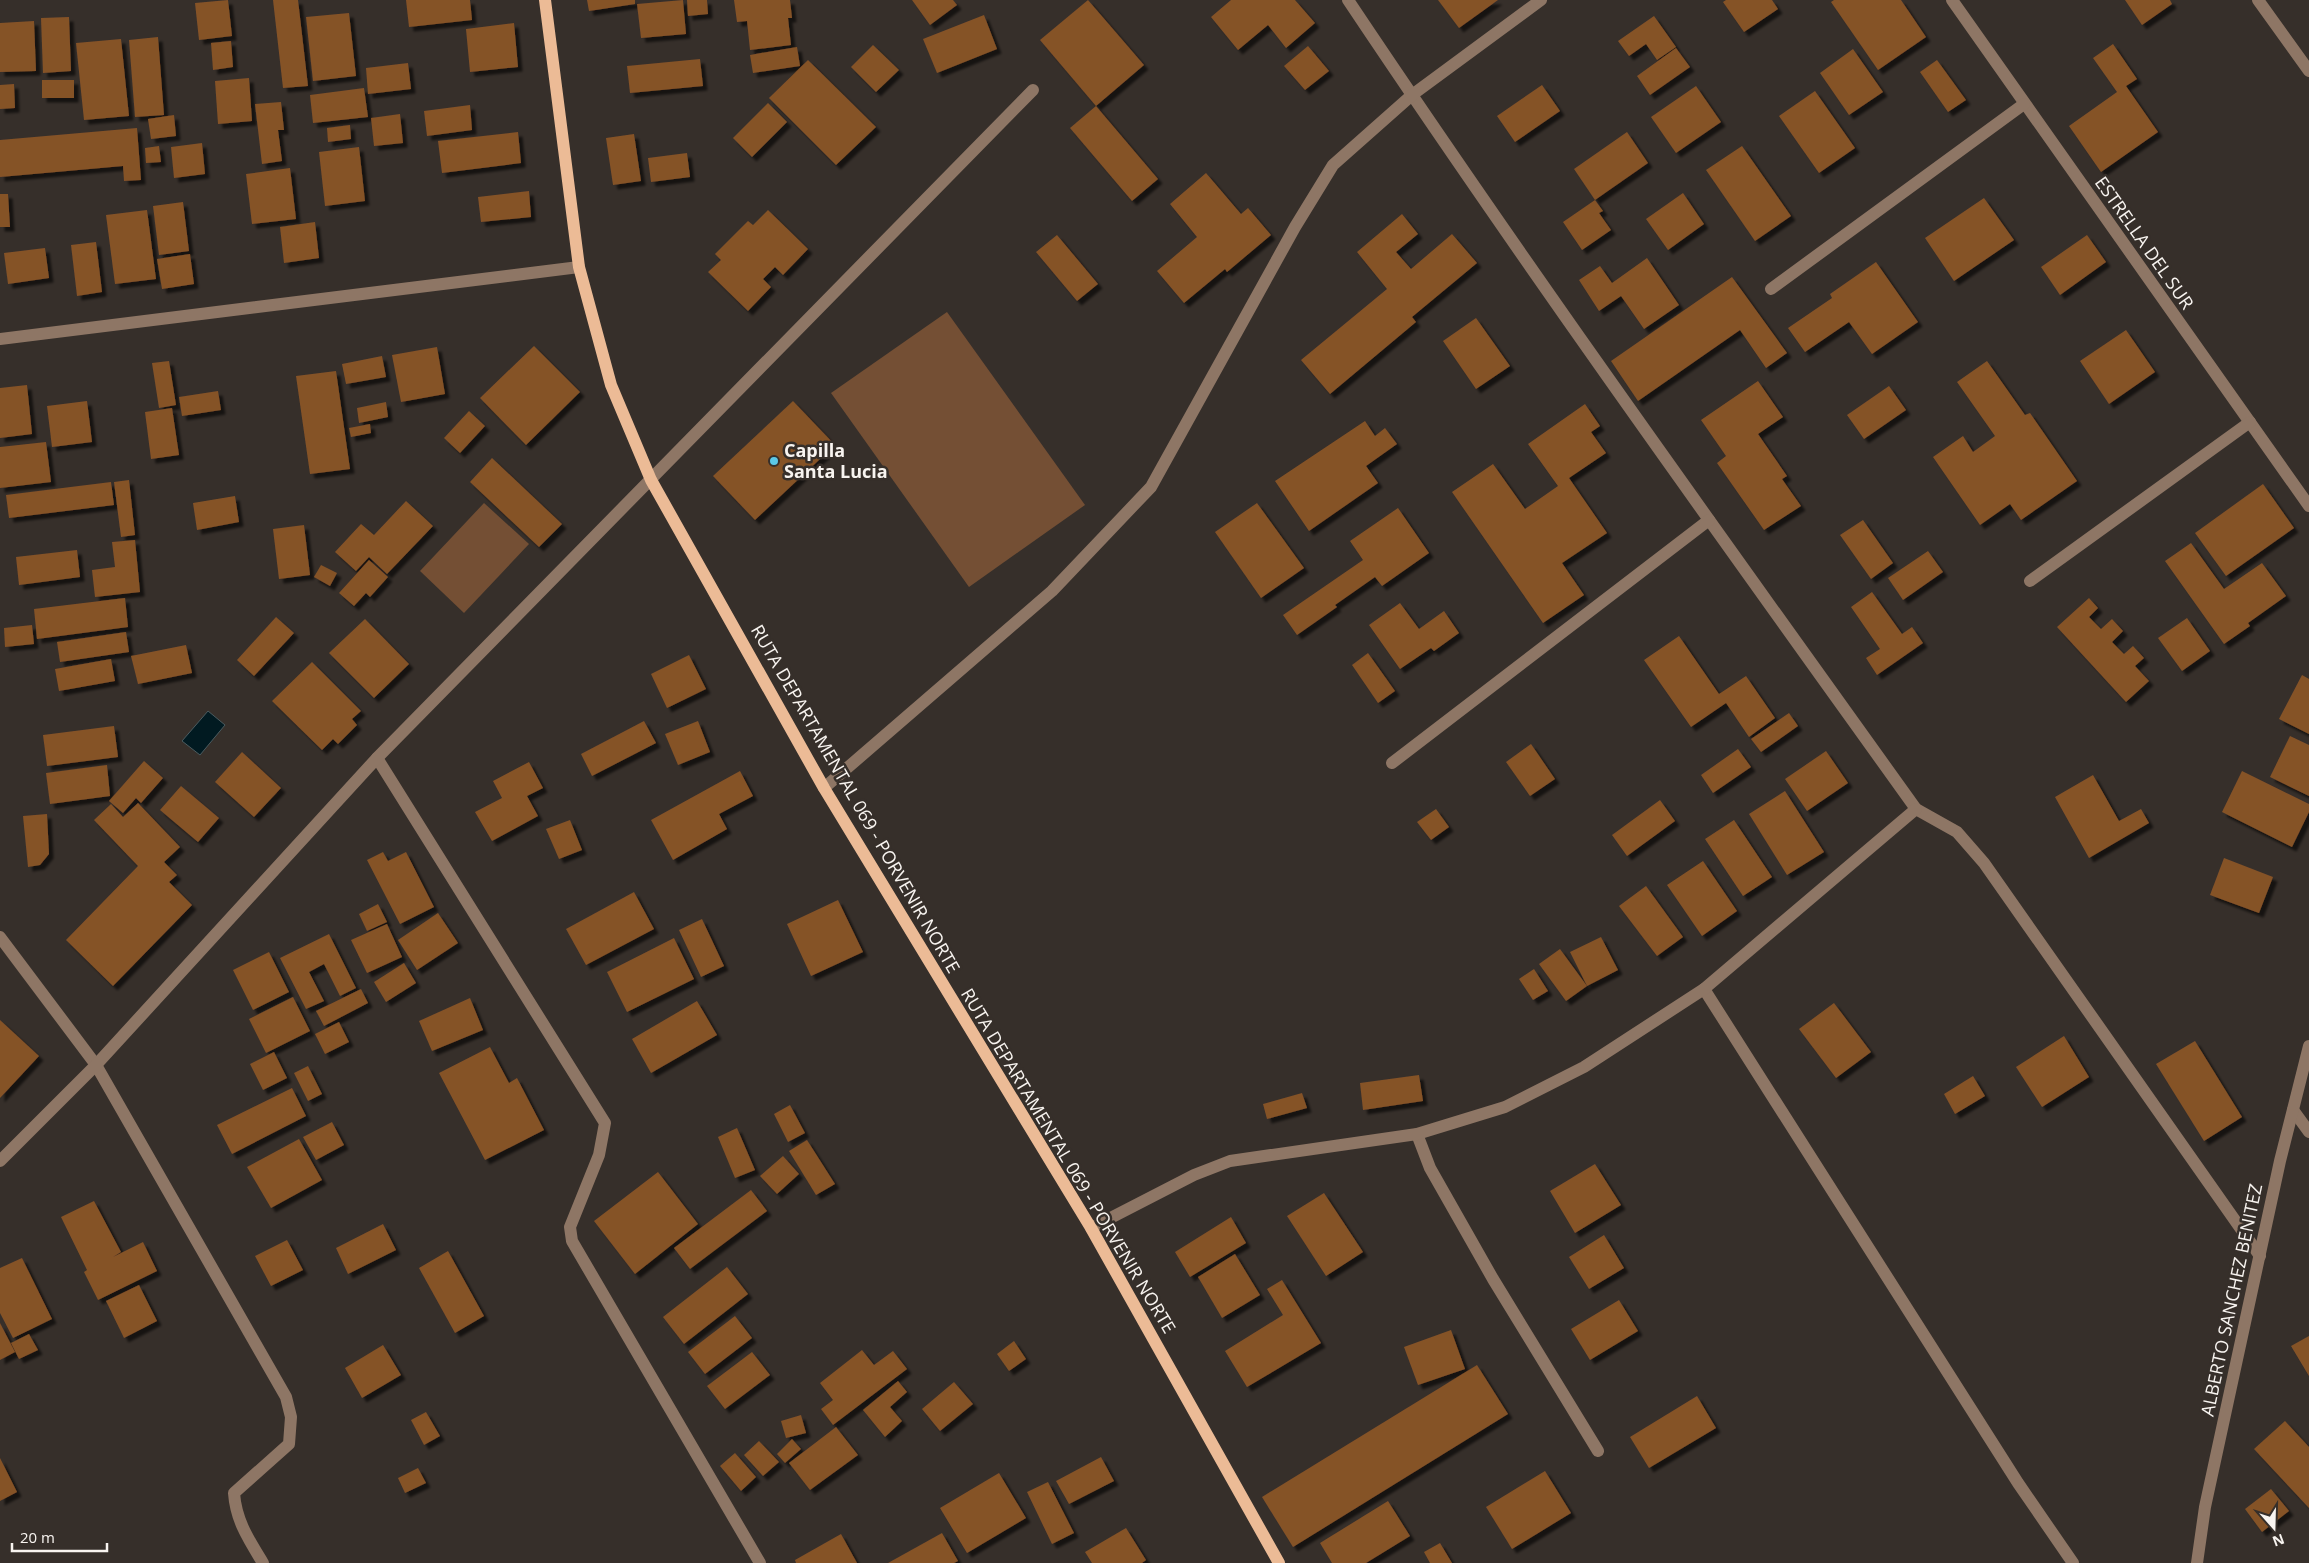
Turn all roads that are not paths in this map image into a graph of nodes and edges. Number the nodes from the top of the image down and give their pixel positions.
1 (545, 0) edge
2 (1348, 0) edge
3 (1541, 0) edge
4 (1952, 0) edge
5 (2258, 0) edge
6 (2309, 71) edge
7 (1033, 90) dead end
8 (1412, 95) junction
9 (2024, 104) junction
10 (579, 267) junction
11 (1771, 289) dead end
12 (0, 338) edge
13 (2250, 422) junction
14 (651, 480) junction
15 (2309, 506) edge
16 (1709, 520) junction
17 (2030, 581) dead end
18 (377, 758) junction
19 (1392, 763) dead end
20 (824, 788) junction
21 (1916, 809) junction
22 (0, 937) edge
23 (1704, 989) junction
24 (2309, 1046) edge
25 (96, 1065) junction
26 (2293, 1110) junction
27 (2309, 1132) edge
28 (1417, 1134) junction
29 (0, 1161) edge
30 (1091, 1228) junction
31 (2260, 1256) junction
32 (1598, 1451) dead end
33 (263, 1563) edge
34 (760, 1563) edge
35 (1279, 1563) edge
36 (2074, 1563) edge
37 (2196, 1563) edge

1 - 10 main road, RUTA DEPARTAMENTAL 069 - PORVENIR NORTE
2 - 8 street
3 - 8 street
4 - 9 street, ESTRELLA DEL SUR
5 - 6 street
7 - 14 street
8 - 16 street
8 - 20 street
9 - 11 street
9 - 13 street, ESTRELLA DEL SUR
10 - 12 street
10 - 14 main road, RUTA DEPARTAMENTAL 069 - PORVENIR NORTE
13 - 15 street, ESTRELLA DEL SUR
13 - 17 street
14 - 18 street
14 - 20 main road, RUTA DEPARTAMENTAL 069 - PORVENIR NORTE
16 - 19 street
16 - 21 street
18 - 25 street
18 - 34 street
20 - 30 main road, RUTA DEPARTAMENTAL 069 - PORVENIR NORTE
21 - 23 street
21 - 31 street
22 - 25 street
23 - 28 street
23 - 36 street
24 - 26 street, ALBERTO SANCHEZ BENITEZ
25 - 29 street
25 - 33 street
26 - 27 street
26 - 31 street, ALBERTO SANCHEZ BENITEZ
28 - 30 street
28 - 32 street
30 - 35 main road, RUTA DEPARTAMENTAL 069 - PORVENIR NORTE
31 - 37 street, ALBERTO SANCHEZ BENITEZ

